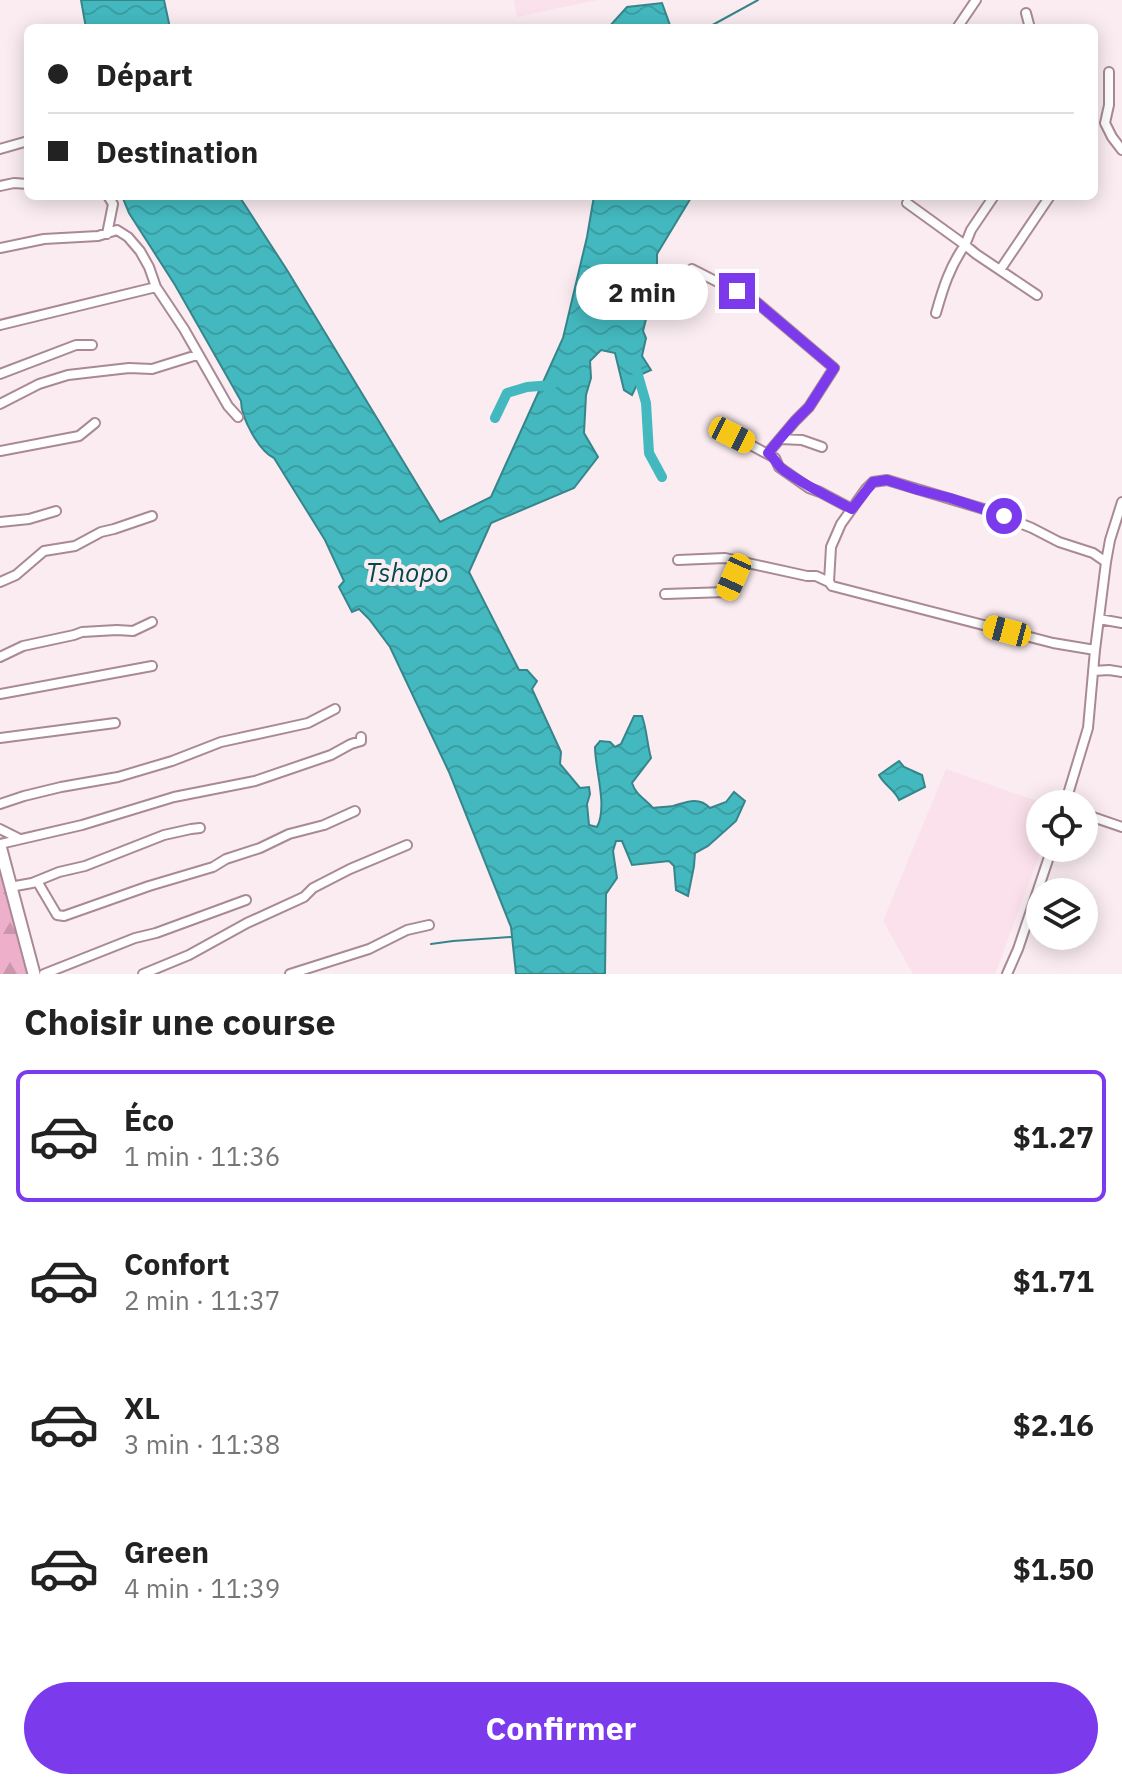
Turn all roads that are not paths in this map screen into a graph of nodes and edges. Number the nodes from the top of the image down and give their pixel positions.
1 (976, 0) edge
2 (1026, 13) dead end
3 (960, 24) edge
4 (1029, 24) edge
5 (1109, 72) dead end
6 (24, 142) edge
7 (0, 149) edge
8 (1122, 150) edge
9 (24, 184) edge
10 (0, 186) edge
11 (110, 200) edge
12 (991, 200) edge
13 (1047, 200) edge
14 (907, 203) dead end
15 (107, 234) junction
16 (965, 245) junction
17 (0, 248) edge
18 (692, 269) dead end
19 (1000, 270) junction
20 (156, 287) junction
21 (1037, 295) dead end
22 (936, 313) dead end
23 (0, 325) edge
24 (92, 345) dead end
25 (197, 355) junction
26 (0, 374) edge
27 (0, 404) edge
28 (238, 417) dead end
29 (95, 423) dead end
30 (732, 435) dead end
31 (780, 439) junction
32 (822, 447) dead end
33 (0, 451) edge
34 (768, 453) junction
35 (1122, 502) edge
36 (852, 509) junction
37 (56, 511) dead end
38 (152, 516) dead end
39 (0, 522) edge
40 (678, 560) dead end
41 (741, 562) junction
42 (1106, 562) junction
43 (0, 582) edge
44 (829, 582) junction
45 (665, 594) dead end
46 (1099, 619) junction
47 (152, 622) dead end
48 (1122, 623) edge
49 (1095, 650) junction
50 (0, 657) edge
51 (152, 666) dead end
52 (1093, 671) junction
53 (1122, 672) edge
54 (0, 694) edge
55 (335, 709) dead end
56 (115, 723) dead end
57 (361, 737) dead end
58 (0, 738) edge
59 (1069, 790) edge
60 (0, 804) edge
61 (355, 811) dead end
62 (1098, 819) edge
63 (1122, 827) edge
64 (200, 828) dead end
65 (0, 829) edge
66 (21, 839) junction
67 (0, 845) edge
68 (407, 845) dead end
69 (1047, 862) edge
70 (37, 881) junction
71 (10, 887) junction
72 (246, 900) dead end
73 (429, 925) dead end
74 (34, 974) edge
75 (44, 974) edge
76 (143, 974) edge
77 (290, 974) edge
78 (1007, 974) edge

1 - 3 street
2 - 4 street
5 - 8 street
6 - 7 street
9 - 10 street
11 - 15 street
12 - 16 street
13 - 19 street
14 - 16 street
15 - 17 street
15 - 20 street
16 - 19 street
16 - 22 street
18 - 31 street
19 - 21 street
20 - 23 street
20 - 25 street
24 - 26 street
25 - 27 street
25 - 28 street
29 - 33 street
30 - 34 street
31 - 32 street
31 - 34 street
34 - 36 street
35 - 42 street
36 - 42 street
36 - 44 street
37 - 39 street
38 - 43 street
40 - 41 street
41 - 44 street
41 - 45 street
42 - 46 street
44 - 49 street
46 - 48 street
46 - 49 street
47 - 50 street
49 - 52 street
51 - 54 street
52 - 53 street
52 - 59 street
55 - 60 street
56 - 58 street
57 - 66 street
61 - 70 street
62 - 63 street
64 - 70 street
65 - 66 street
66 - 67 street
67 - 71 highway
68 - 76 street
69 - 78 street
70 - 71 street
71 - 74 highway
72 - 75 street
73 - 77 street

